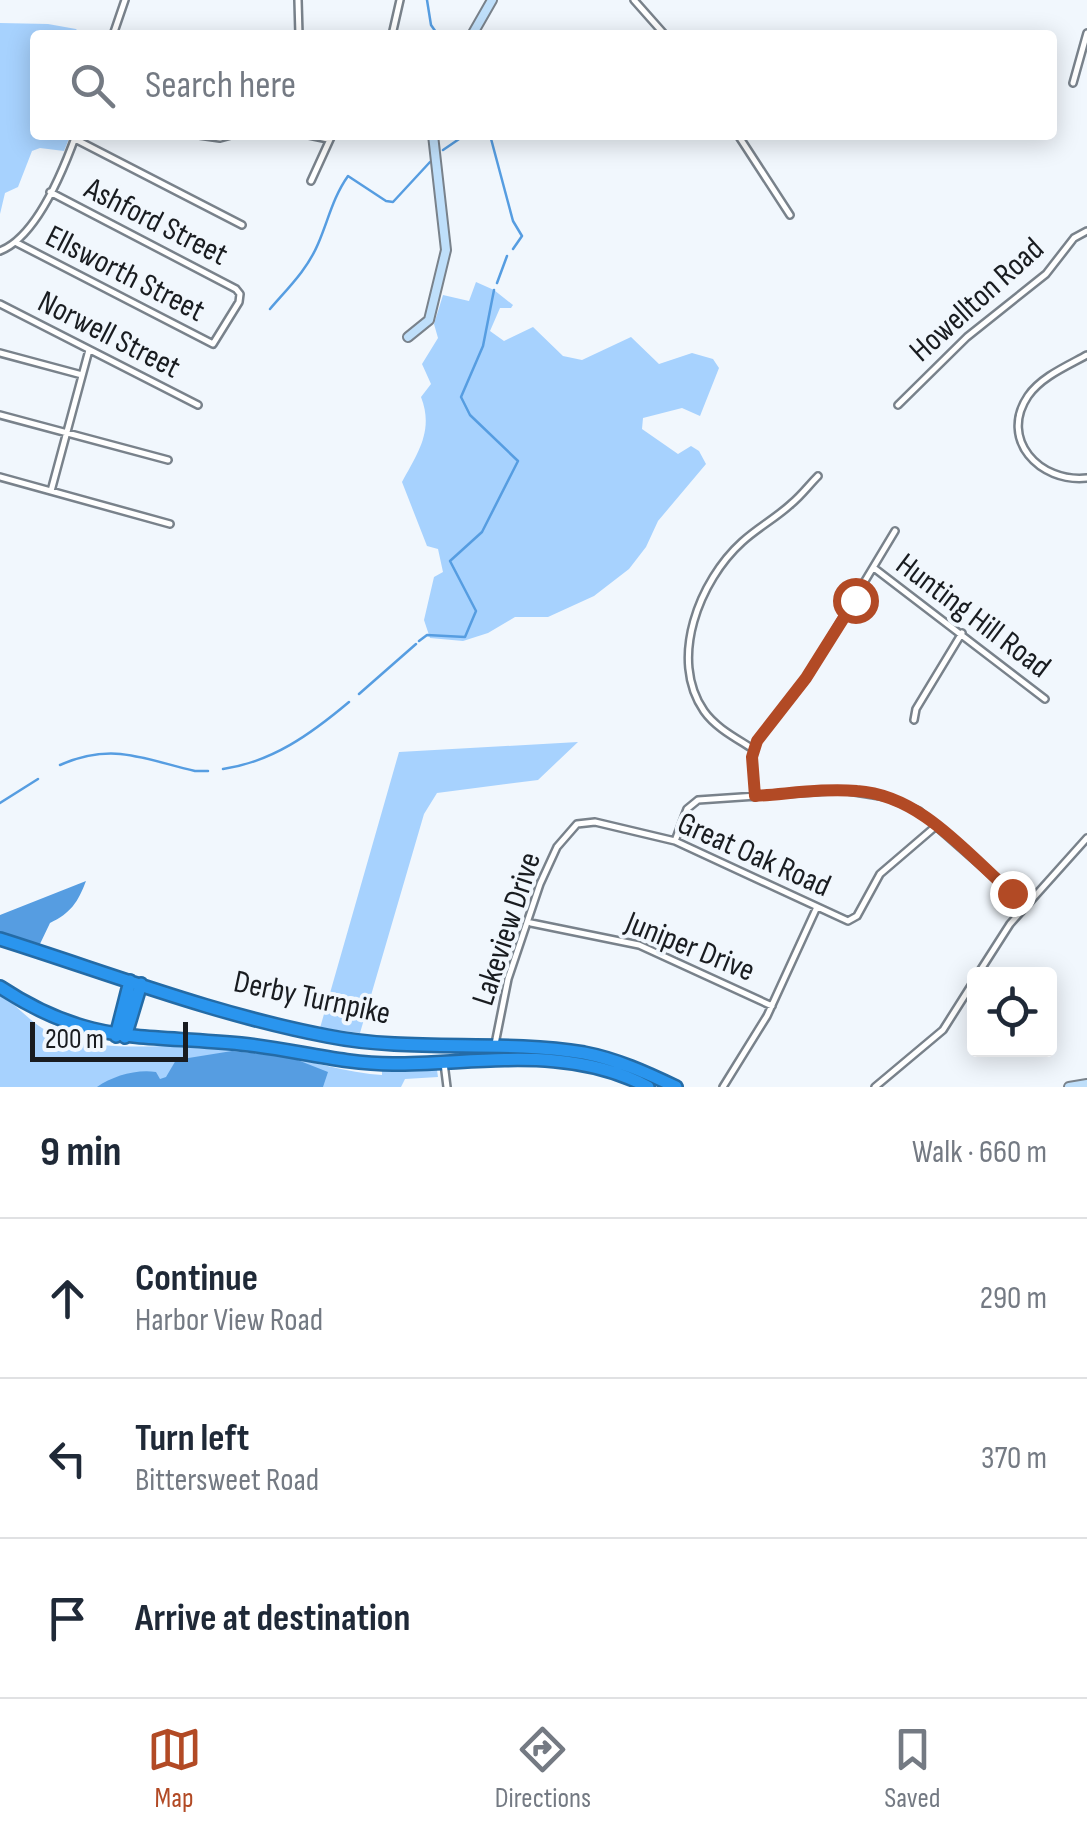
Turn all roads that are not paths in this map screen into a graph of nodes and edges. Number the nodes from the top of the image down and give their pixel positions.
1 (125, 0) edge
2 (298, 0) edge
3 (400, 0) edge
4 (492, 0) edge
5 (634, 0) edge
6 (115, 30) edge
7 (299, 30) edge
8 (393, 30) edge
9 (475, 30) edge
10 (661, 30) edge
11 (1087, 33) edge
12 (1073, 83) dead end
13 (74, 140) edge
14 (81, 140) edge
15 (329, 140) edge
16 (434, 140) edge
17 (741, 140) edge
18 (311, 181) dead end
19 (50, 192) junction
20 (790, 215) dead end
21 (242, 225) dead end
22 (1087, 230) edge
23 (17, 243) junction
24 (0, 251) edge
25 (0, 304) edge
26 (408, 337) dead end
27 (213, 344) joint
28 (89, 350) junction
29 (0, 353) edge
30 (1087, 355) edge
31 (82, 376) junction
32 (198, 405) dead end
33 (898, 405) dead end
34 (0, 415) edge
35 (68, 434) junction
36 (168, 460) dead end
37 (818, 476) dead end
38 (0, 477) edge
39 (1087, 478) edge
40 (52, 490) junction
41 (170, 524) dead end
42 (895, 531) dead end
43 (874, 568) junction
44 (962, 633) junction
45 (1046, 699) dead end
46 (914, 720) dead end
47 (753, 749) junction
48 (755, 796) junction
49 (936, 826) junction
50 (571, 828) joint
51 (1087, 838) edge
52 (675, 842) junction
53 (1026, 905) junction
54 (817, 907) junction
55 (530, 922) junction
56 (0, 939) edge
57 (982, 967) edge
58 (136, 982) junction
59 (0, 988) edge
60 (967, 992) edge
61 (772, 1006) junction
62 (120, 1036) junction
63 (495, 1047) junction
64 (444, 1063) junction
65 (1087, 1084) edge
66 (447, 1087) edge
67 (648, 1087) edge
68 (676, 1087) edge
69 (723, 1087) edge
70 (875, 1087) edge
71 (1069, 1087) edge

1 - 6 street
2 - 7 street
3 - 8 street
4 - 9 street
5 - 10 street
11 - 12 street
13 - 19 street
14 - 21 street
15 - 18 street
16 - 26 street
17 - 20 street
19 - 23 street
19 - 27 street, Ashford Street
22 - 33 street, Howellton Road
23 - 24 street
23 - 27 street, Ellsworth Street
25 - 28 street, Norwell Street
28 - 31 street
28 - 32 street, Norwell Street
29 - 31 street
30 - 39 street
31 - 35 street
34 - 35 street
35 - 36 street
35 - 40 street
37 - 47 street
38 - 40 street
40 - 41 street
42 - 43 street
43 - 44 street, Hunting Hill Road
43 - 47 street
44 - 45 street, Hunting Hill Road
44 - 46 street
47 - 48 street
48 - 49 street
48 - 52 street
49 - 53 street
49 - 54 street, Great Oak Road
50 - 52 street, Great Oak Road
50 - 55 street, Lakeview Drive
51 - 53 street
52 - 54 street, Great Oak Road
53 - 57 street
54 - 61 street
55 - 61 street, Juniper Drive
55 - 63 street, Lakeview Drive
56 - 58 highway, Derby Turnpike
58 - 62 highway
58 - 63 highway, Derby Turnpike
59 - 62 highway, Derby Turnpike
60 - 70 street
61 - 69 street
62 - 64 highway, Derby Turnpike
63 - 68 highway, Derby Turnpike
64 - 66 street
64 - 67 highway, Derby Turnpike
65 - 71 street

